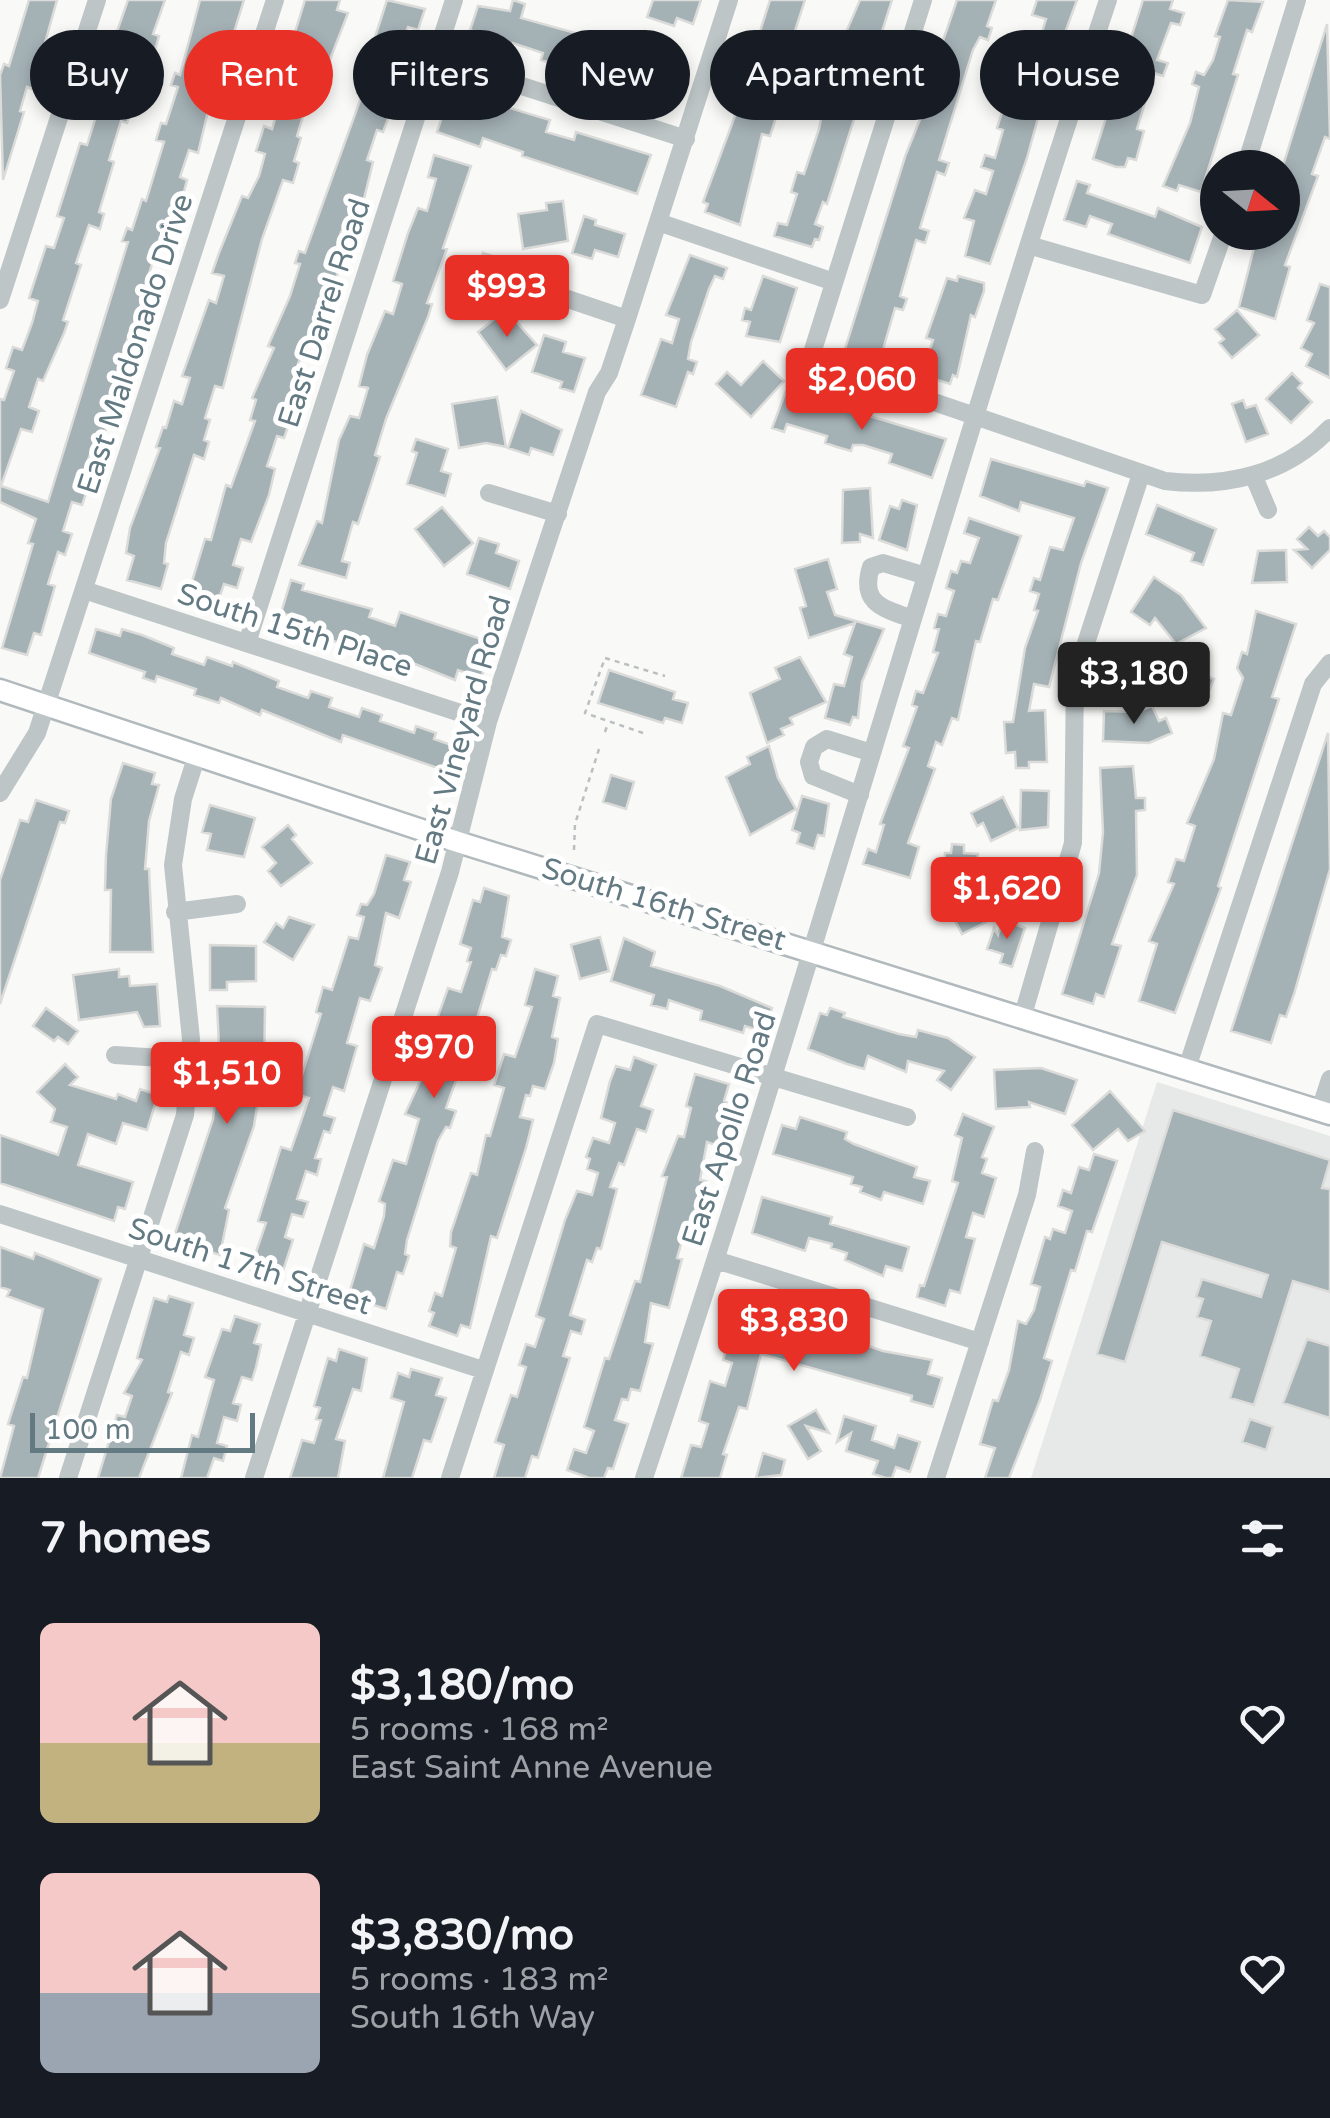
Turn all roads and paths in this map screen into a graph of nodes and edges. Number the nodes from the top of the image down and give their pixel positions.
1 (97, 0) edge
2 (276, 0) edge
3 (454, 0) edge
4 (729, 0) edge
5 (923, 0) edge
6 (1108, 0) edge
7 (1297, 0) edge
8 (444, 30) edge
9 (525, 87) edge
10 (415, 120) edge
11 (686, 140) junction
12 (1250, 150) edge
13 (658, 222) junction
14 (1032, 246) junction
15 (1218, 250) edge
16 (834, 282) junction
17 (553, 294) dead end
18 (0, 300) edge
19 (627, 319) junction
20 (976, 419) junction
21 (1330, 428) edge
22 (1142, 474) junction
23 (1254, 477) junction
24 (489, 493) dead end
25 (1268, 510) dead end
26 (558, 514) junction
27 (924, 575) junction
28 (84, 590) junction
29 (910, 618) junction
30 (247, 642) junction
31 (1081, 651) junction
32 (1329, 664) edge
33 (1129, 665) dead end
34 (665, 676) dead end
35 (0, 690) edge
36 (46, 705) junction
37 (609, 721) junction
38 (488, 722) junction
39 (604, 732) dead end
40 (643, 732) dead end
41 (599, 750) dead end
42 (872, 753) junction
43 (197, 754) junction
44 (0, 793) edge
45 (860, 796) junction
46 (458, 842) junction
47 (574, 850) dead end
48 (1022, 879) dead end
49 (1061, 891) junction
50 (237, 904) dead end
51 (176, 912) junction
52 (814, 950) junction
53 (1022, 1015) junction
54 (115, 1055) dead end
55 (192, 1060) junction
56 (1187, 1068) junction
57 (774, 1076) junction
58 (1330, 1079) edge
59 (1325, 1112) edge
60 (907, 1117) dead end
61 (1034, 1150) dead end
62 (0, 1214) edge
63 (138, 1260) junction
64 (716, 1260) junction
65 (307, 1313) junction
66 (980, 1342) junction
67 (484, 1370) junction
68 (68, 1478) edge
69 (254, 1478) edge
70 (450, 1478) edge
71 (644, 1478) edge
72 (936, 1478) edge

1 - 18 street
2 - 28 street, East Maldonado Drive
3 - 8 street, East Darrel Road
4 - 11 street, East Vineyard Road
5 - 16 street
6 - 14 street, East Apollo Road
7 - 12 street
9 - 11 street
10 - 30 street, East Darrel Road
11 - 13 street, East Vineyard Road
13 - 16 street
13 - 19 street, East Vineyard Road
14 - 15 street
14 - 20 street, East Apollo Road
16 - 20 street
17 - 19 street
19 - 26 street, East Vineyard Road
20 - 22 street
20 - 27 street, East Apollo Road
21 - 23 street
22 - 23 street
22 - 31 street
23 - 25 street
24 - 26 street
26 - 38 street, East Vineyard Road
27 - 29 street, East Apollo Road
27 - 29 street
28 - 30 street, South 15th Place
28 - 36 street, East Maldonado Drive
29 - 42 street, East Apollo Road
30 - 38 street, South 15th Place
31 - 33 street
31 - 49 street
32 - 56 street
34 - 37 path
35 - 36 main road, South 16th Street
36 - 43 main road, South 16th Street
36 - 44 street, East Maldonado Drive
37 - 39 path
37 - 40 path
38 - 46 street, East Vineyard Road
41 - 47 path
42 - 45 street, East Apollo Road
42 - 45 street
43 - 46 main road, South 16th Street
43 - 51 street
45 - 52 street, East Apollo Road
46 - 52 main road, South 16th Street
46 - 65 street, East Vineyard Road
48 - 49 street
49 - 53 street
50 - 51 street
51 - 55 street
52 - 53 main road, South 16th Street
52 - 57 street, East Apollo Road
53 - 56 main road, South 16th Street
54 - 55 street
55 - 63 street
56 - 59 main road, South 16th Street
57 - 60 street
57 - 64 street, East Apollo Road
57 - 67 street
58 - 59 street
61 - 66 street
62 - 63 street, South 17th Street
63 - 65 street, South 17th Street
63 - 68 street
64 - 66 street
64 - 71 street, East Apollo Road
65 - 67 street, South 17th Street
65 - 69 street, East Vineyard Road
66 - 72 street
67 - 70 street

